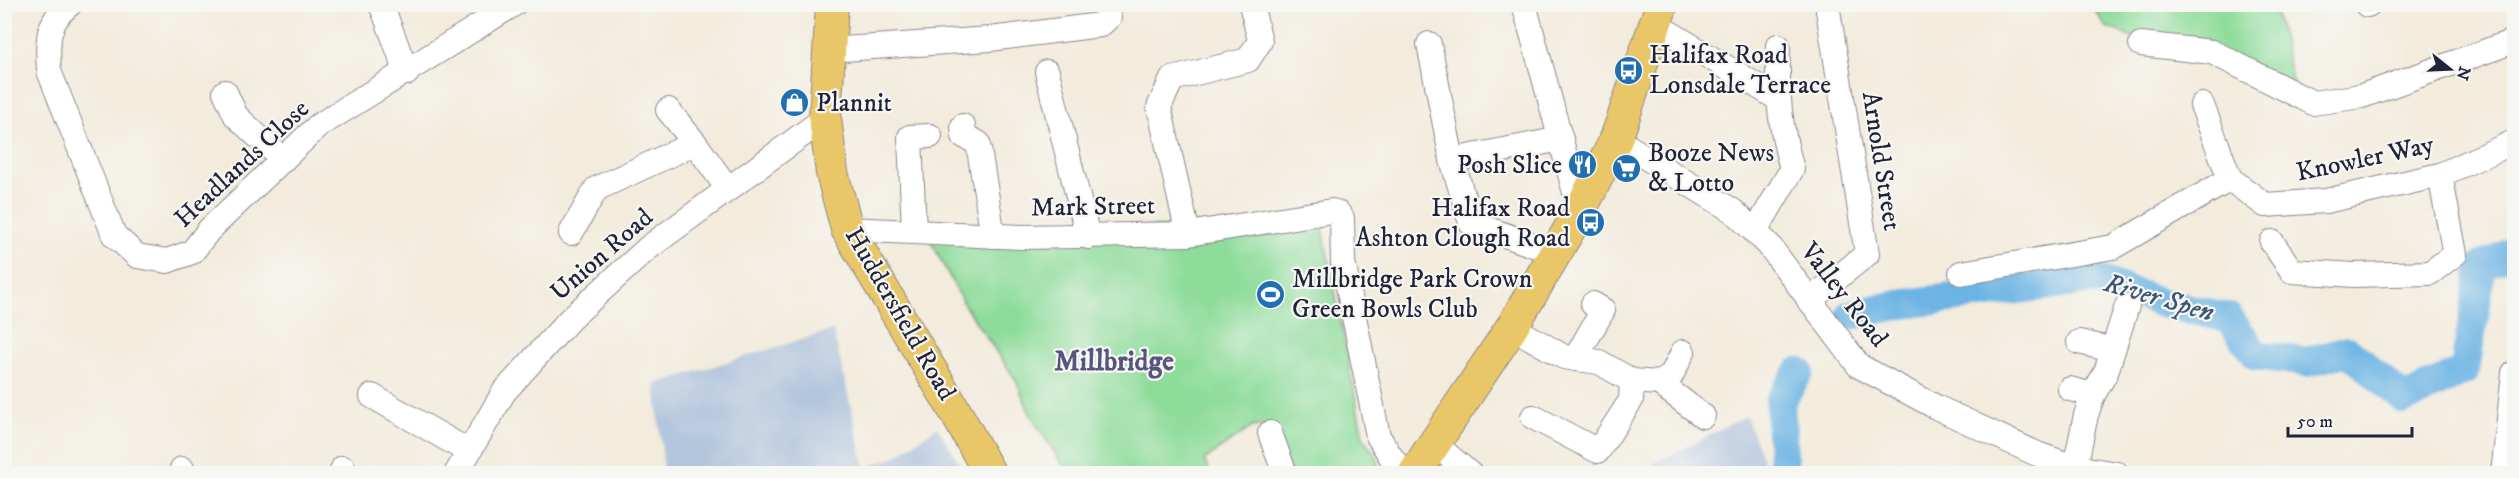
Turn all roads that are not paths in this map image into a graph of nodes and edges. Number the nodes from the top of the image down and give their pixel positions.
1 (70, 4) edge
2 (381, 4) edge
3 (514, 4) edge
4 (832, 4) edge
5 (1106, 4) edge
6 (1251, 4) edge
7 (1524, 4) edge
8 (1827, 4) edge
9 (1658, 16) edge
10 (2514, 41) edge
11 (1429, 44) dead end
12 (2141, 44) dead end
13 (1778, 46) dead end
14 (829, 50) junction
15 (1047, 72) dead end
16 (407, 73) junction
17 (225, 92) dead end
18 (1777, 98) junction
19 (2202, 105) dead end
20 (668, 110) dead end
21 (825, 118) junction
22 (963, 126) dead end
23 (930, 136) dead end
24 (1561, 139) junction
25 (1616, 139) junction
26 (2514, 141) edge
27 (695, 143) junction
28 (283, 160) junction
29 (1452, 160) junction
30 (2440, 175) junction
31 (2230, 179) junction
32 (728, 189) junction
33 (1580, 211) junction
34 (847, 229) junction
35 (571, 232) dead end
36 (914, 232) junction
37 (1755, 232) junction
38 (1188, 234) junction
39 (993, 236) junction
40 (1088, 237) junction
41 (2272, 242) dead end
42 (1556, 253) junction
43 (1961, 273) dead end
44 (1809, 301) junction
45 (1593, 304) dead end
46 (2127, 306) dead end
47 (1512, 327) junction
48 (2079, 342) dead end
49 (2113, 350) junction
50 (1683, 352) dead end
51 (1575, 359) junction
52 (2514, 373) edge
53 (1632, 381) junction
54 (1659, 383) junction
55 (2070, 389) dead end
56 (2094, 395) junction
57 (372, 396) dead end
58 (1702, 416) dead end
59 (1533, 417) dead end
60 (1270, 433) dead end
61 (1435, 444) junction
62 (468, 452) junction
63 (2075, 467) junction
64 (1284, 473) edge
65 (456, 474) edge
66 (990, 474) edge
67 (1407, 474) edge
68 (1414, 474) edge
69 (1470, 474) edge
70 (2117, 474) edge
71 (2503, 474) edge

1 - 28 street, Headlands Close
2 - 16 street
3 - 16 street, Headlands Close
4 - 14 main road, Huddersfield Road
5 - 14 street
6 - 38 street
7 - 24 street
8 - 44 street, Arnold Street
9 - 18 street
9 - 25 main road
10 - 12 street
11 - 29 street
13 - 18 street
14 - 21 main road, Huddersfield Road
15 - 40 street
16 - 28 street, Headlands Close
17 - 28 street
18 - 37 street
19 - 31 street
20 - 27 street
21 - 32 street, Union Road
21 - 34 main road, Huddersfield Road
22 - 39 street
23 - 36 street
24 - 29 street
24 - 33 street
25 - 33 main road
25 - 37 street, Valley Road
26 - 30 street, Knowler Way
27 - 32 street
27 - 35 street
29 - 42 street
30 - 31 street, Knowler Way
30 - 41 street
31 - 43 street
32 - 62 street, Union Road
33 - 42 main road
34 - 36 street, Mark Street
34 - 66 main road, Huddersfield Road
36 - 39 street, Mark Street
37 - 44 street, Valley Road
38 - 40 street, Mark Street
38 - 67 street, Mark Street
39 - 40 street, Mark Street
42 - 47 main road
44 - 63 street, Valley Road
45 - 51 street
46 - 49 street
47 - 51 street
47 - 61 main road
48 - 49 street
49 - 56 street
50 - 54 street
51 - 53 street
52 - 71 street
53 - 54 street
53 - 59 street
54 - 58 street
55 - 56 street
56 - 63 street
57 - 62 street
60 - 64 street
61 - 68 main road
61 - 69 street
62 - 65 street, Union Road
63 - 70 street, Valley Road

